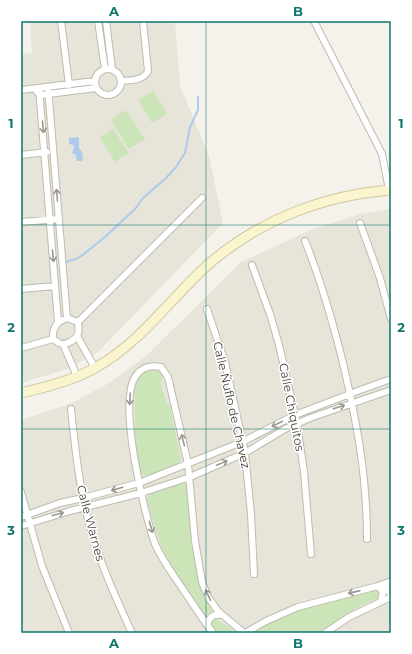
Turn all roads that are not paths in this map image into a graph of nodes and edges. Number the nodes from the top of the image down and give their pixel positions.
1 (61, 21) edge
2 (98, 21) edge
3 (106, 21) edge
4 (143, 21) edge
5 (314, 21) edge
6 (105, 69) junction
7 (112, 69) junction
8 (121, 80) junction
9 (70, 85) junction
10 (96, 85) junction
11 (37, 89) junction
12 (21, 90) edge
13 (48, 90) junction
14 (40, 95) junction
15 (54, 152) junction
16 (45, 153) junction
17 (21, 155) edge
18 (390, 190) edge
19 (202, 198) dead end
20 (59, 219) junction
21 (50, 220) junction
22 (21, 222) edge
23 (360, 223) dead end
24 (305, 241) dead end
25 (252, 265) dead end
26 (55, 286) junction
27 (21, 289) edge
28 (207, 309) dead end
29 (67, 318) junction
30 (391, 319) edge
31 (58, 322) junction
32 (78, 322) junction
33 (77, 336) junction
34 (53, 339) junction
35 (63, 344) junction
36 (21, 348) edge
37 (95, 368) junction
38 (77, 376) junction
39 (391, 379) edge
40 (391, 390) edge
41 (21, 393) edge
42 (351, 394) junction
43 (352, 403) junction
44 (71, 409) dead end
45 (295, 415) junction
46 (297, 424) junction
47 (242, 442) junction
48 (245, 453) junction
49 (188, 464) junction
50 (190, 477) junction
51 (139, 482) junction
52 (21, 492) edge
53 (141, 493) junction
54 (83, 498) junction
55 (85, 507) junction
56 (24, 516) edge
57 (29, 523) junction
58 (21, 526) edge
59 (367, 538) dead end
60 (311, 554) dead end
61 (254, 574) dead end
62 (389, 582) edge
63 (378, 586) junction
64 (391, 594) edge
65 (391, 597) edge
66 (381, 601) junction
67 (222, 616) junction
68 (207, 625) junction
69 (131, 631) dead end
70 (69, 633) edge
71 (212, 633) edge
72 (245, 633) edge
73 (325, 633) edge

1 - 9 street
2 - 6 street
3 - 7 street
4 - 8 street
5 - 18 street
6 - 7 street
6 - 10 street
7 - 8 street
8 - 10 street
9 - 10 street
9 - 13 street
10 - 13 street
11 - 12 street
11 - 13 street
11 - 14 street
13 - 14 street
13 - 15 street
14 -> 16 street
15 - 16 street
20 -> 15 street
16 - 17 street
16 - 21 street
18 - 37 street
19 - 32 street
20 - 21 street
20 - 29 street
21 - 22 street
21 -> 26 street
23 - 30 street
24 - 42 street
25 - 45 street, Calle Chiquitos
26 - 27 street
26 - 31 street
28 - 47 street, Calle Ñuflo de Chavez
29 - 31 street
29 - 32 street
31 - 34 street
32 - 33 street
33 - 35 street
33 - 37 street
34 - 35 street
34 - 36 street
35 - 38 street
37 - 38 street
38 - 41 street
39 - 42 street
40 - 43 street
42 - 43 street
42 - 45 street
46 -> 43 street
43 - 59 street
44 - 54 street, Calle Warnes
45 - 46 street, Calle Chiquitos
45 -> 47 street
46 - 48 street
46 - 60 street, Calle Chiquitos
47 - 48 street, Calle Ñuflo de Chavez
47 - 49 street
50 -> 48 street
48 - 61 street, Calle Ñuflo de Chavez
49 - 50 street
49 - 51 street
49 -> 51 street
50 - 53 street
67 -> 50 street
51 - 53 street
51 -> 54 street
52 - 56 street
53 - 55 street
53 -> 68 street
54 - 55 street, Calle Warnes
54 - 56 street
57 -> 55 street
55 - 69 street, Calle Warnes
56 - 57 street
57 - 58 street
57 - 70 street
62 - 63 street
62 - 64 street
63 - 66 street
63 -> 72 street
65 - 66 street
66 - 73 street
67 - 68 street
67 - 72 street
68 - 71 street

